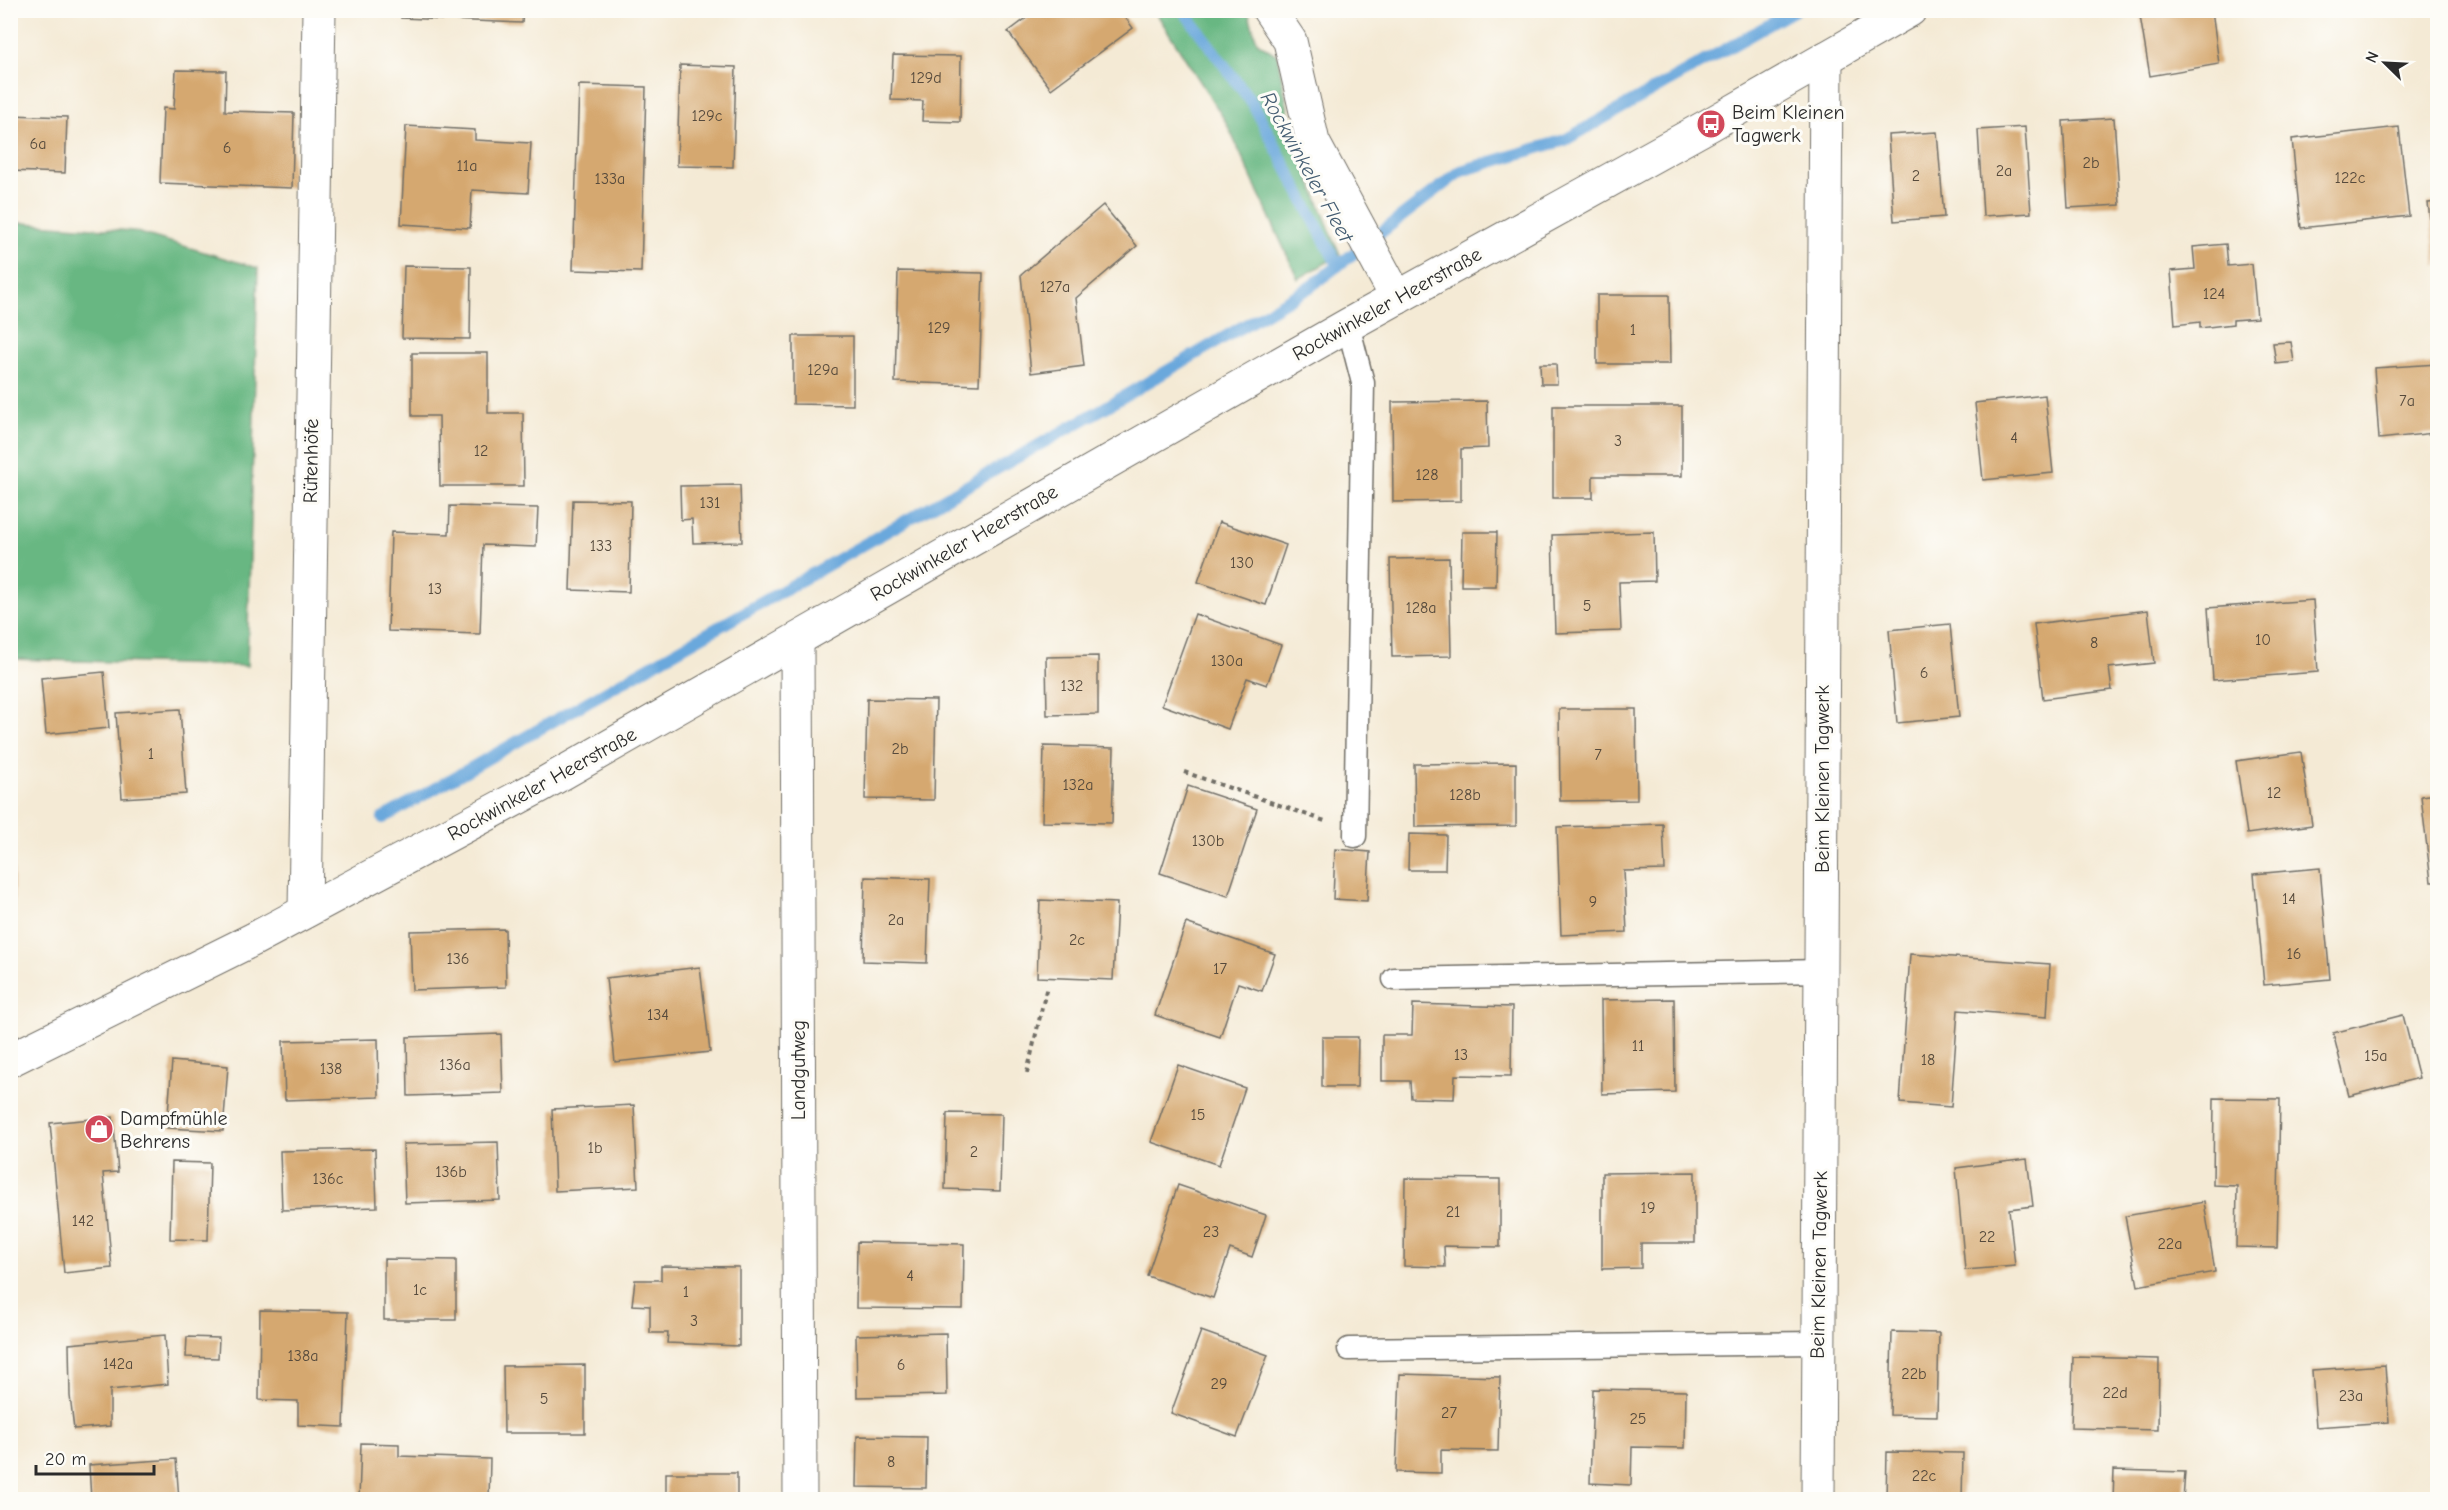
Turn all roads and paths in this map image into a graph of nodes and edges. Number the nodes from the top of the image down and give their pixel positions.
1 (319, 10) edge
2 (1269, 10) edge
3 (1910, 10) edge
4 (1293, 26) edge
5 (1826, 58) junction
6 (1397, 298) junction
7 (1348, 325) junction
8 (796, 641) junction
9 (1184, 772) dead end
10 (1354, 833) joint
11 (305, 911) junction
12 (1821, 971) junction
13 (1394, 979) dead end
14 (1047, 986) dead end
15 (10, 1060) edge
16 (1027, 1073) dead end
17 (1818, 1343) junction
18 (1349, 1349) dead end
19 (800, 1500) edge
20 (1818, 1500) edge

1 - 11 street, Rütenhöfe
2 - 4 street
3 - 5 street, Rockwinkeler Heerstraße
4 - 6 street
5 - 6 street, Rockwinkeler Heerstraße
5 - 12 street, Beim Kleinen Tagwerk
6 - 7 street, Rockwinkeler Heerstraße
7 - 8 street, Rockwinkeler Heerstraße
7 - 10 lane
8 - 11 street, Rockwinkeler Heerstraße
8 - 19 street, Landgutweg
9 - 10 path
11 - 15 street, Rockwinkeler Heerstraße
12 - 13 lane
12 - 17 street, Beim Kleinen Tagwerk
14 - 16 path
17 - 18 lane
17 - 20 street, Beim Kleinen Tagwerk

